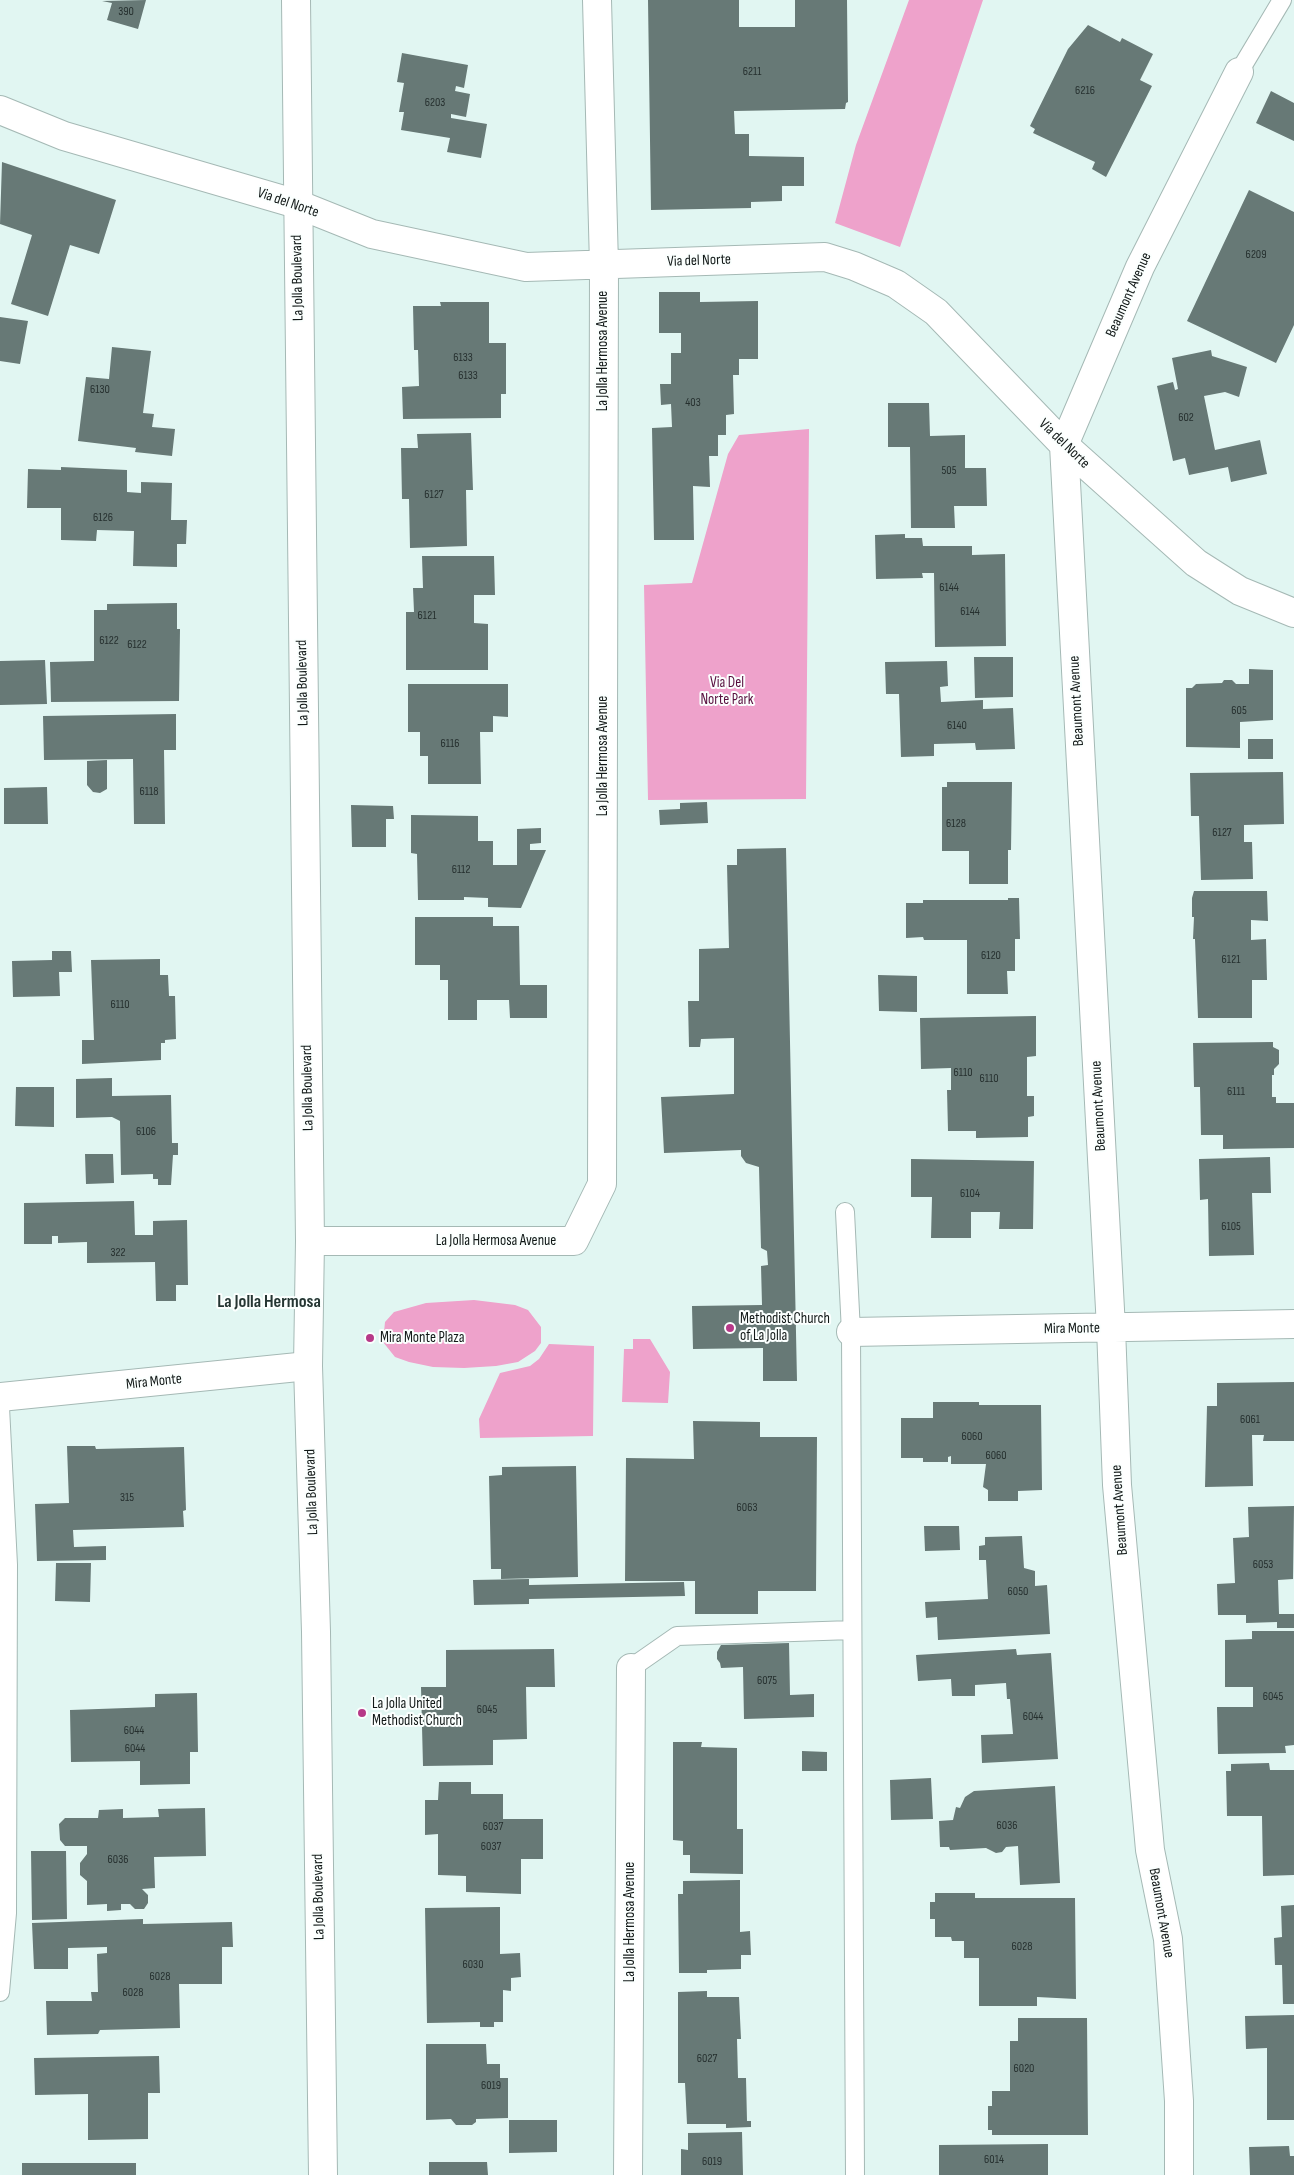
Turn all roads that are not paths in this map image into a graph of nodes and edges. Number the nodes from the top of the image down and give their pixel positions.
1 (296, 0) edge
2 (597, 0) edge
3 (1282, 0) edge
4 (1239, 72) joint
5 (0, 110) edge
6 (297, 204) junction
7 (604, 264) junction
8 (1064, 445) junction
9 (1294, 613) edge
10 (845, 1212) dead end
11 (310, 1240) junction
12 (1294, 1324) edge
13 (1111, 1328) junction
14 (851, 1332) junction
15 (308, 1366) junction
16 (0, 1397) edge
17 (0, 1407) edge
18 (852, 1630) junction
19 (631, 1668) joint
20 (0, 1992) edge
21 (323, 2175) edge
22 (628, 2175) edge
23 (855, 2175) edge
24 (1179, 2175) edge

1 - 6 street, La Jolla Boulevard
2 - 7 street, La Jolla Hermosa Avenue
3 - 4 lane
4 - 8 street, Beaumont Avenue
5 - 6 street, Via del Norte
6 - 7 street, Via del Norte
6 - 11 street, La Jolla Boulevard
7 - 8 street, Via del Norte
7 - 11 street, La Jolla Hermosa Avenue
8 - 9 street, Via del Norte
8 - 13 street, Beaumont Avenue
10 - 14 lane
11 - 15 street, La Jolla Boulevard
12 - 13 street, Mira Monte
13 - 14 street, Mira Monte
13 - 24 street, Beaumont Avenue
14 - 18 lane
15 - 16 street, Mira Monte
15 - 21 street, La Jolla Boulevard
17 - 20 lane
18 - 19 lane
18 - 23 lane
19 - 22 street, La Jolla Hermosa Avenue

